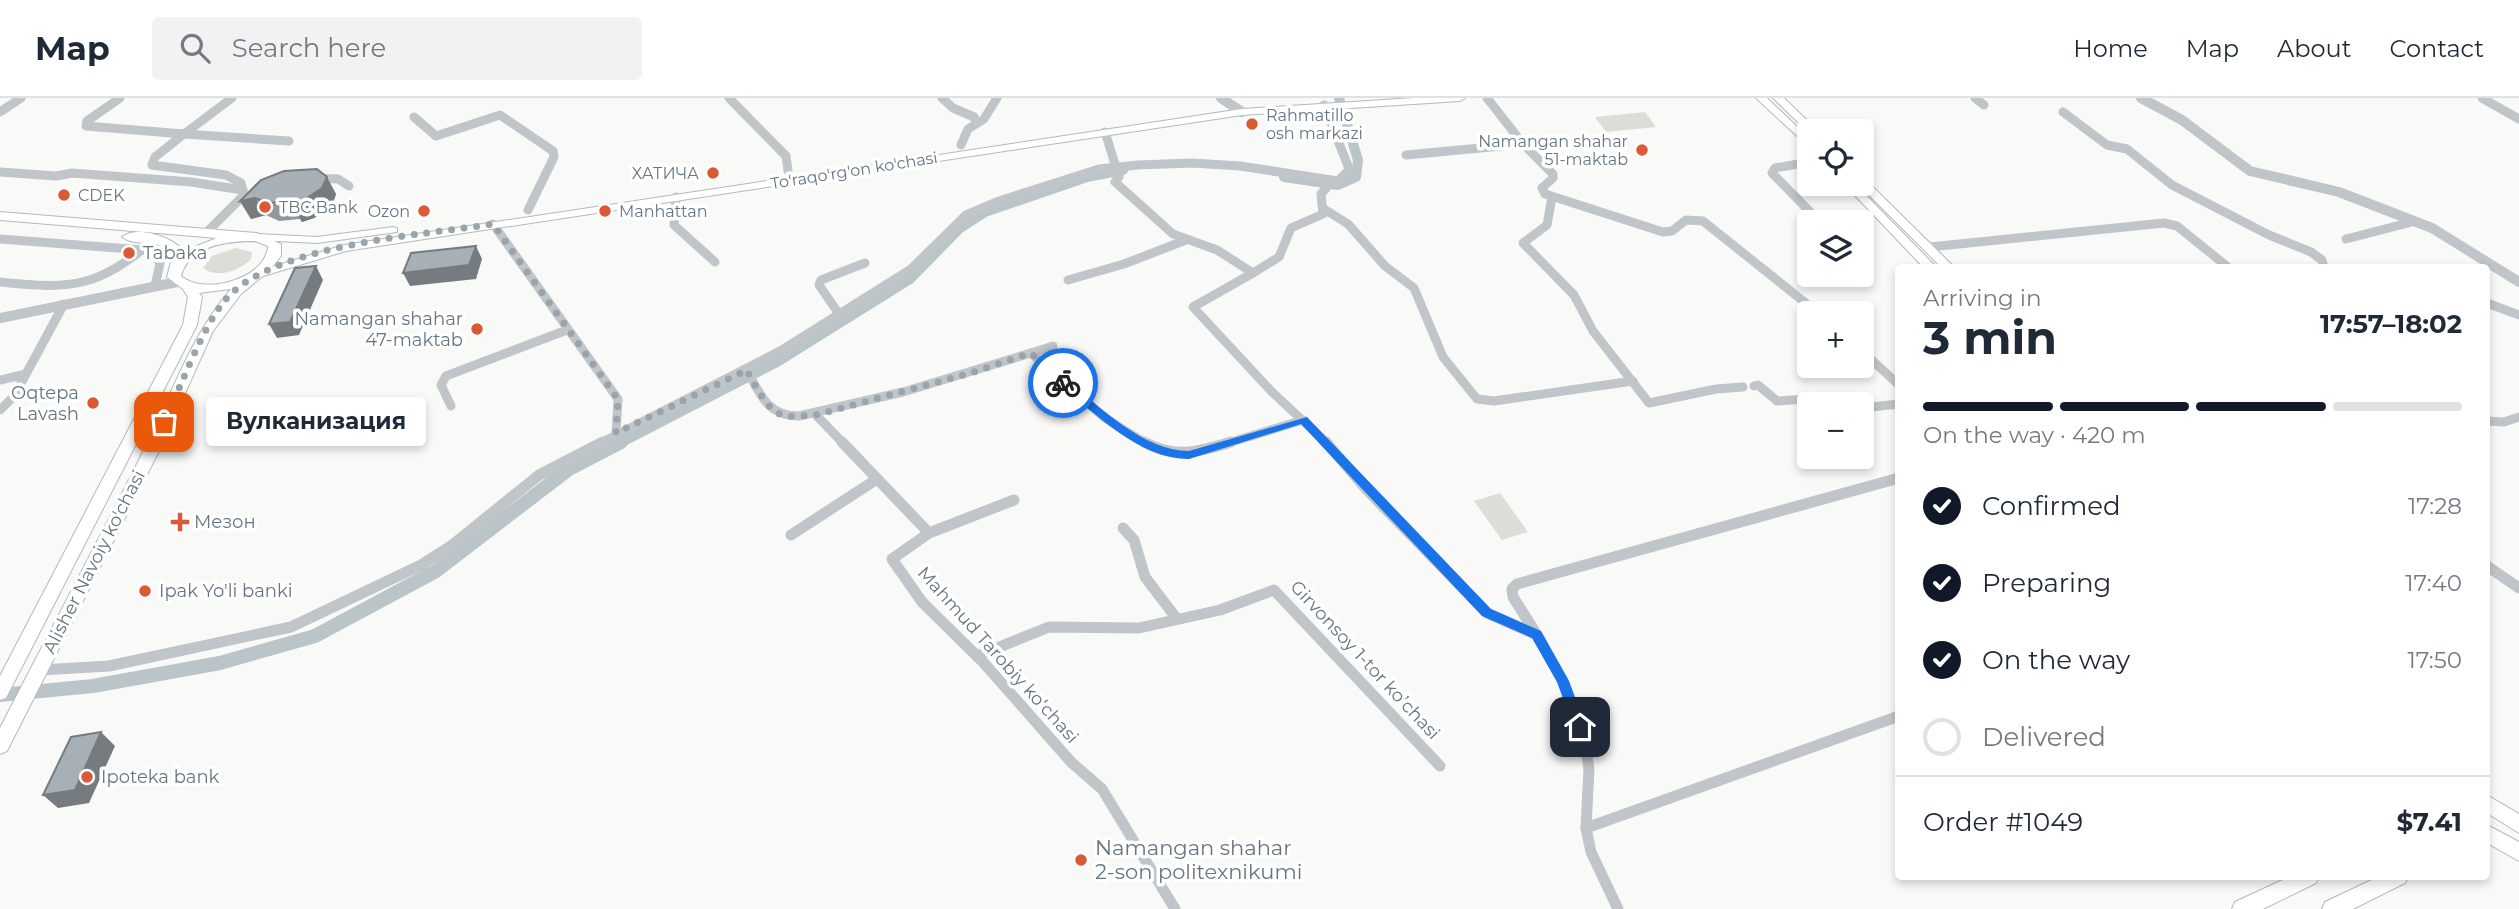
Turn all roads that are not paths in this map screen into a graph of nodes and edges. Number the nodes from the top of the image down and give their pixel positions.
1 (21, 98) edge
2 (120, 98) edge
3 (232, 98) edge
4 (729, 98) edge
5 (942, 98) edge
6 (997, 98) edge
7 (1306, 98) edge
8 (1460, 98) edge
9 (1487, 98) edge
10 (1761, 98) edge
11 (1777, 98) edge
12 (1976, 98) edge
13 (2141, 98) edge
14 (2482, 98) edge
15 (1226, 101) edge
16 (1984, 105) dead end
17 (1324, 106) junction
18 (1242, 111) junction
19 (0, 112) edge
20 (2063, 112) dead end
21 (414, 117) dead end
22 (1800, 119) edge
23 (2519, 120) edge
24 (976, 122) junction
25 (1105, 132) junction
26 (1797, 133) edge
27 (184, 134) junction
28 (289, 141) dead end
29 (1523, 144) junction
30 (961, 145) junction
31 (1406, 155) dead end
32 (1797, 164) edge
33 (1117, 169) junction
34 (789, 171) junction
35 (3, 174) edge
36 (308, 178) edge
37 (1332, 181) junction
38 (349, 186) dead end
39 (243, 192) junction
40 (255, 192) edge
41 (1874, 193) edge
42 (1861, 196) edge
43 (676, 197) junction
44 (1552, 197) junction
45 (1324, 209) junction
46 (528, 210) junction
47 (1807, 210) edge
48 (0, 216) edge
49 (2412, 222) junction
50 (493, 224) junction
51 (0, 226) edge
52 (207, 232) junction
53 (257, 237) junction
54 (0, 239) edge
55 (156, 239) junction
56 (2346, 239) dead end
57 (1186, 240) junction
58 (1930, 247) junction
59 (143, 250) junction
60 (715, 262) dead end
61 (864, 263) dead end
62 (179, 264) junction
63 (1927, 264) edge
64 (1945, 264) edge
65 (2224, 264) edge
66 (2323, 264) edge
67 (1254, 273) junction
68 (254, 275) junction
69 (1068, 280) dead end
70 (0, 282) edge
71 (2519, 282) edge
72 (183, 285) junction
73 (155, 286) junction
74 (1803, 301) edge
75 (64, 304) junction
76 (2490, 304) edge
77 (839, 314) junction
78 (2519, 316) edge
79 (0, 317) edge
80 (566, 330) junction
81 (1053, 346) dead end
82 (1031, 353) junction
83 (1874, 362) edge
84 (748, 371) junction
85 (26, 373) junction
86 (0, 380) edge
87 (1633, 381) junction
88 (1895, 381) edge
89 (1754, 386) dead end
90 (1743, 387) dead end
91 (1797, 400) edge
92 (1895, 404) edge
93 (1874, 405) edge
94 (451, 406) dead end
95 (0, 410) edge
96 (816, 415) junction
97 (2519, 417) edge
98 (1303, 419) junction
99 (2490, 421) edge
100 (616, 433) junction
101 (877, 479) junction
102 (1895, 479) edge
103 (1014, 500) dead end
104 (1123, 528) dead end
105 (929, 533) junction
106 (791, 536) dead end
107 (2490, 568) edge
108 (2519, 588) edge
109 (1177, 619) junction
110 (1537, 635) junction
111 (977, 656) junction
112 (37, 673) junction
113 (5, 679) edge
114 (1895, 717) edge
115 (0, 746) edge
116 (1440, 766) dead end
117 (2490, 805) edge
118 (2519, 827) edge
119 (1586, 828) junction
120 (2490, 838) edge
121 (2519, 852) edge
122 (2303, 880) edge
123 (2392, 880) edge
124 (1175, 909) edge
125 (1618, 909) edge
126 (2242, 909) edge
127 (2332, 909) edge

1 - 19 street
2 - 27 street
3 - 27 street
4 - 34 street
5 - 24 street
6 - 24 street
7 - 15 main road, To'raqo'rg'on ko'chasi
8 - 17 main road, To'raqo'rg'on ko'chasi
9 - 29 street
10 - 26 main road
11 - 22 main road
12 - 16 street
13 - 49 street
14 - 23 street
15 - 18 street
15 - 30 main road, To'raqo'rg'on ko'chasi
17 - 18 main road, To'raqo'rg'on ko'chasi
17 - 37 street
18 - 25 main road, To'raqo'rg'on ko'chasi
20 - 66 street
21 - 46 street
24 - 30 street
25 - 33 street
25 - 43 main road, To'raqo'rg'on ko'chasi
27 - 28 street
27 - 39 street
29 - 31 street
29 - 44 street
30 - 34 main road, To'raqo'rg'on ko'chasi
32 - 47 street
33 - 37 street
33 - 57 street
33 - 77 street
34 - 46 main road, To'raqo'rg'on ko'chasi
35 - 39 street
36 - 38 street
37 - 45 street
39 - 40 street
39 - 52 street
41 - 58 main road
42 - 63 main road
43 - 50 main road, To'raqo'rg'on ko'chasi
43 - 60 street
44 - 74 street
44 - 87 street
45 - 67 street
45 - 87 street
46 - 53 main road, To'raqo'rg'on ko'chasi
48 - 52 main road
49 - 56 street
49 - 71 street
50 - 68 main road, To'raqo'rg'on ko'chasi
50 - 80 street
51 - 55 main road
52 - 53 main road
53 - 62 main road
53 - 68 main road, Alisher Navoiy ko'chasi
54 - 59 street
55 - 59 street
55 - 62 main road
57 - 67 street
57 - 69 street
58 - 64 main road
58 - 65 street
59 - 70 street
59 - 73 street
61 - 77 street
62 - 72 main road
67 - 98 street
68 - 72 main road
68 - 112 main road, Alisher Navoiy ko'chasi
72 - 73 street
72 - 113 main road
73 - 75 street
75 - 79 street
75 - 85 street
76 - 78 street
77 - 84 street
80 - 94 street
80 - 100 street
81 - 82 street
82 - 96 street
82 - 98 street
83 - 88 street
84 - 96 street
84 - 100 street
85 - 86 street
85 - 95 street
87 - 90 street
89 - 91 street
92 - 93 street
96 - 101 street
97 - 99 street
98 - 110 street
100 - 112 street
101 - 105 street
101 - 106 street
102 - 110 street
103 - 105 street
104 - 109 street
105 - 111 street, Mahmud Tarobiy koʻchasi
107 - 108 street
109 - 111 street, Girvonsoy 1-tor koʼchasi
109 - 116 street, Girvonsoy 1-tor koʼchasi
110 - 119 street
111 - 124 street, Mahmud Tarobiy koʻchasi
112 - 115 main road, Alisher Navoiy ko'chasi
114 - 119 street
117 - 118 main road
118 - 120 main road
119 - 125 street
120 - 121 main road
122 - 126 main road
123 - 127 main road

